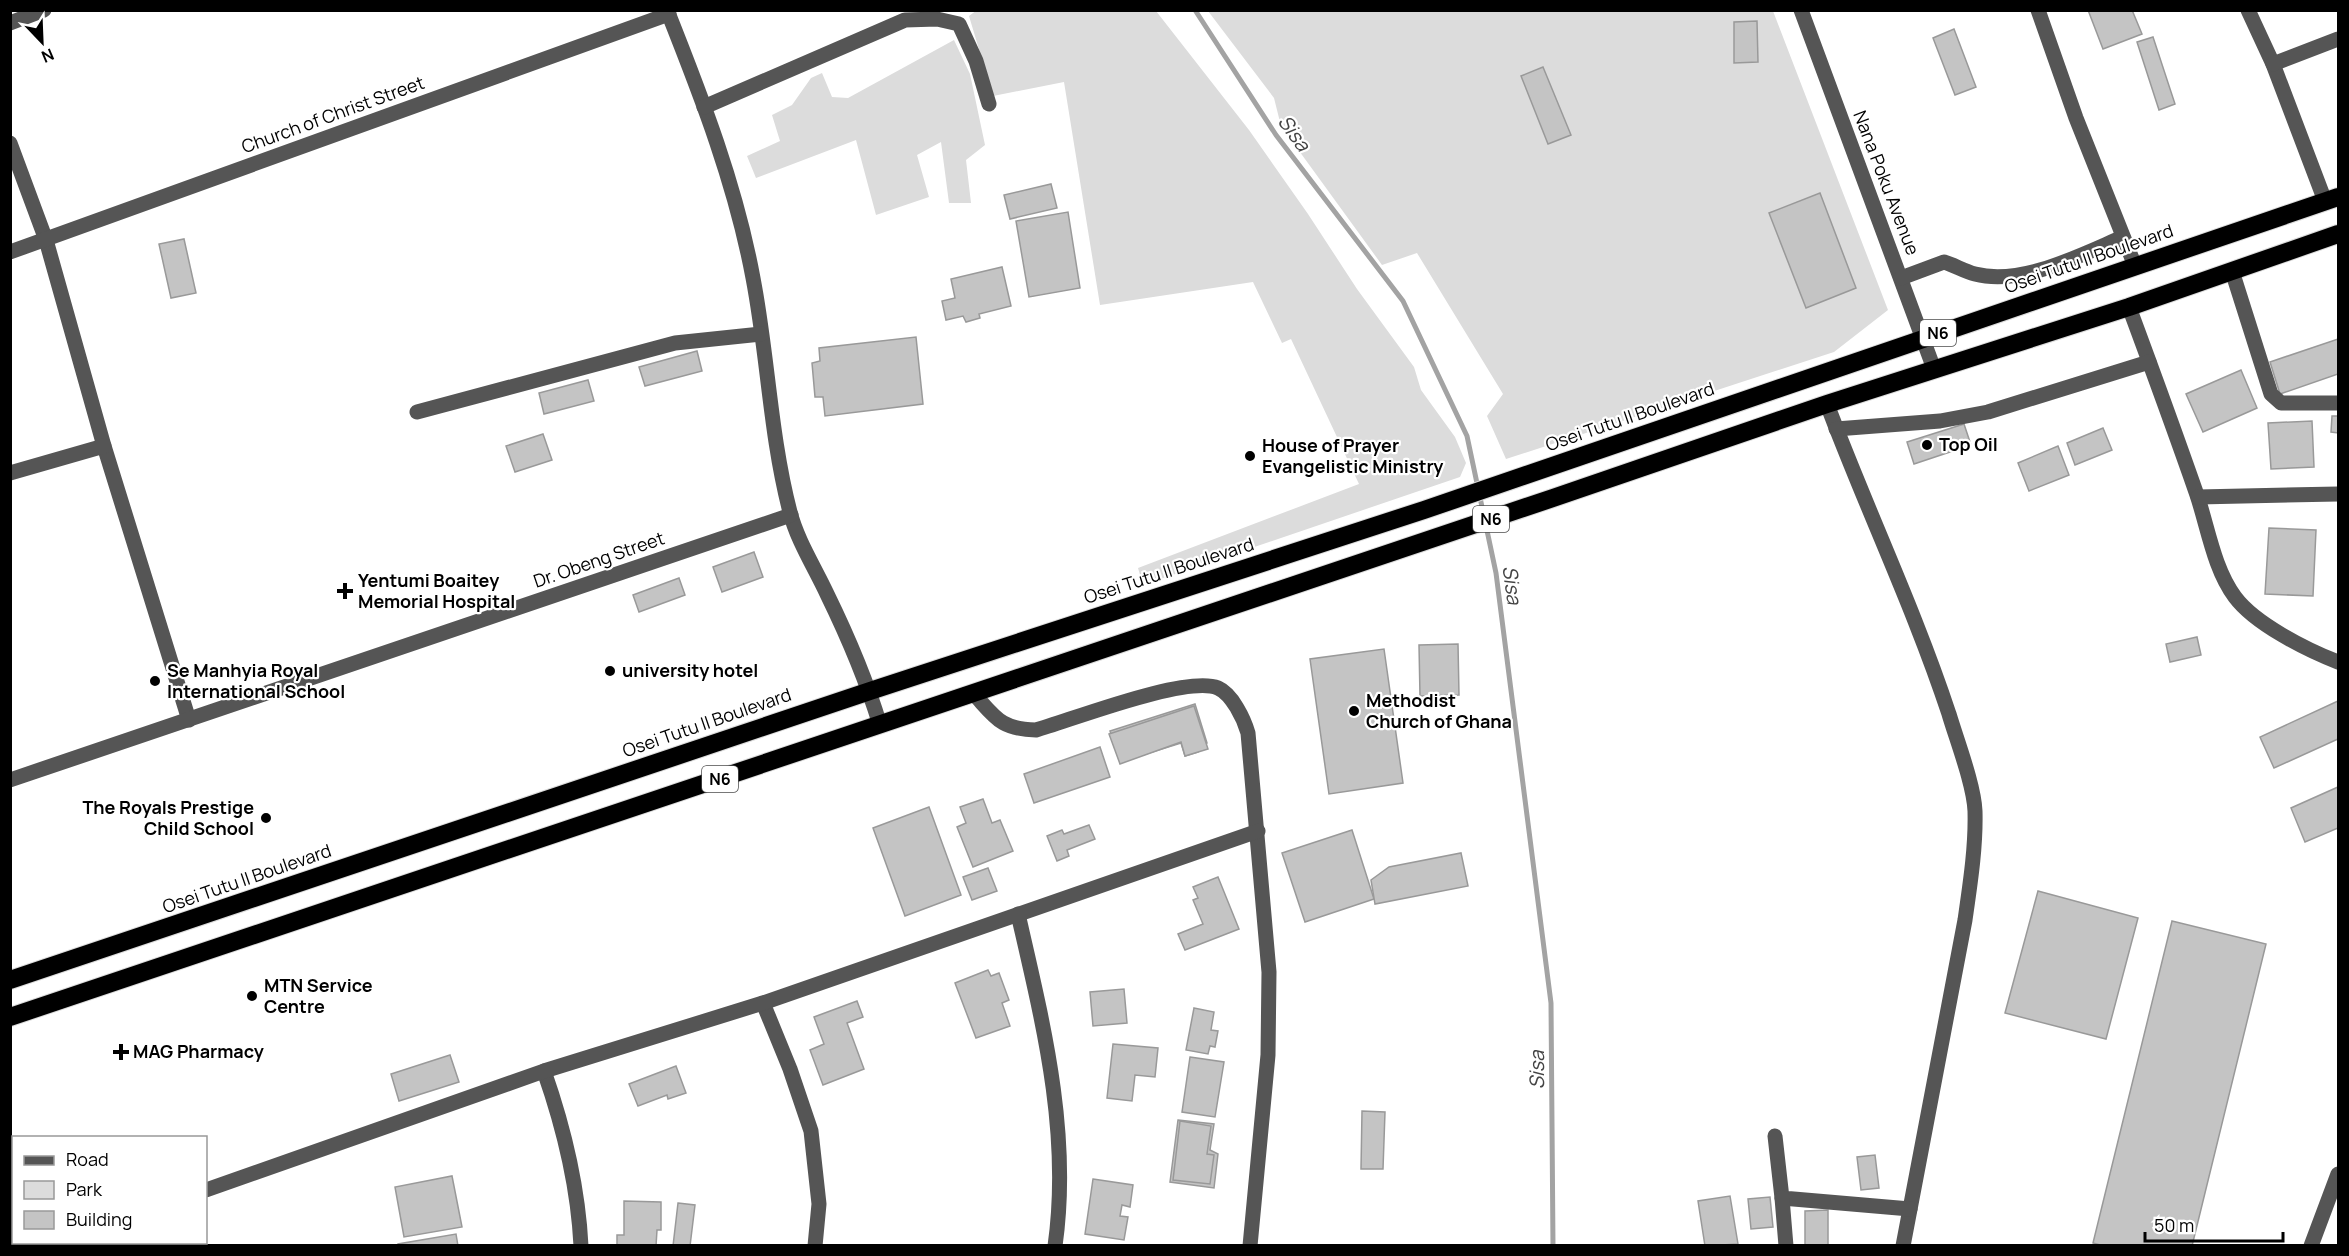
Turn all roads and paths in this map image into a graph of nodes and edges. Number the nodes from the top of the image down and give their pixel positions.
1 (44, 10) edge
2 (1801, 10) edge
3 (2038, 10) edge
4 (2248, 10) edge
5 (668, 12) edge
6 (10, 23) edge
7 (2338, 39) edge
8 (2273, 64) junction
9 (989, 104) dead end
10 (704, 107) junction
11 (10, 143) edge
12 (2332, 199) edge
13 (2338, 234) edge
14 (2123, 237) junction
15 (46, 240) junction
16 (10, 252) edge
17 (2135, 266) junction
18 (2232, 271) junction
19 (1901, 278) junction
20 (2129, 307) junction
21 (761, 334) junction
22 (1922, 339) junction
23 (2149, 362) junction
24 (1934, 369) junction
25 (2338, 403) edge
26 (1827, 404) junction
27 (417, 412) dead end
28 (1836, 429) junction
29 (104, 446) junction
30 (10, 473) edge
31 (2338, 494) edge
32 (2198, 497) junction
33 (791, 515) junction
34 (2338, 662) edge
35 (870, 691) junction
36 (973, 693) junction
37 (189, 720) junction
38 (880, 725) junction
39 (10, 780) edge
40 (1258, 831) junction
41 (1018, 914) junction
42 (10, 980) edge
43 (764, 1003) junction
44 (10, 1017) edge
45 (544, 1071) junction
46 (1775, 1136) dead end
47 (2338, 1174) edge
48 (207, 1190) edge
49 (1782, 1198) junction
50 (1910, 1209) junction
51 (581, 1245) edge
52 (815, 1245) edge
53 (1055, 1245) edge
54 (1250, 1245) edge
55 (1786, 1245) edge
56 (1903, 1245) edge
57 (2311, 1245) edge

1 - 6 street
2 - 19 street, Nana Poku Avenue
3 - 14 street
4 - 8 street
5 - 10 street
5 - 15 street, Church of Christ Street
7 - 8 street
8 - 12 street
9 - 10 street
10 - 21 street
11 - 15 street
12 - 17 highway, Osei Tutu II Boulevard / N6
13 - 18 highway, N6
14 - 17 street
14 - 19 street
15 - 16 street, Church of Christ Street
15 - 29 street
17 - 22 highway, Osei Tutu II Boulevard / N6
18 - 20 highway, N6
18 - 25 street
19 - 22 street, Nana Poku Avenue
20 - 23 street
20 - 24 highway, N6
21 - 27 street
21 - 33 street
22 - 24 street, Nana Poku Avenue
22 - 35 highway, Osei Tutu II Boulevard / N6
23 - 28 street
23 - 32 street
24 - 26 highway, N6
26 - 28 street
26 - 36 highway, N6
28 - 50 street
29 - 30 street
29 - 37 street
31 - 32 street
32 - 34 street
33 - 35 street
33 - 37 street, Dr. Obeng Street
35 - 38 street
35 - 42 highway, Osei Tutu II Boulevard / N6
36 - 38 highway, N6
36 - 40 street
37 - 39 street, Dr. Obeng Street
38 - 44 highway, N6
40 - 41 street
40 - 54 street
41 - 43 street
41 - 53 street
43 - 45 street
43 - 52 street
45 - 48 street
45 - 51 street
46 - 49 street
47 - 57 street
49 - 50 street
49 - 55 street
50 - 56 street

